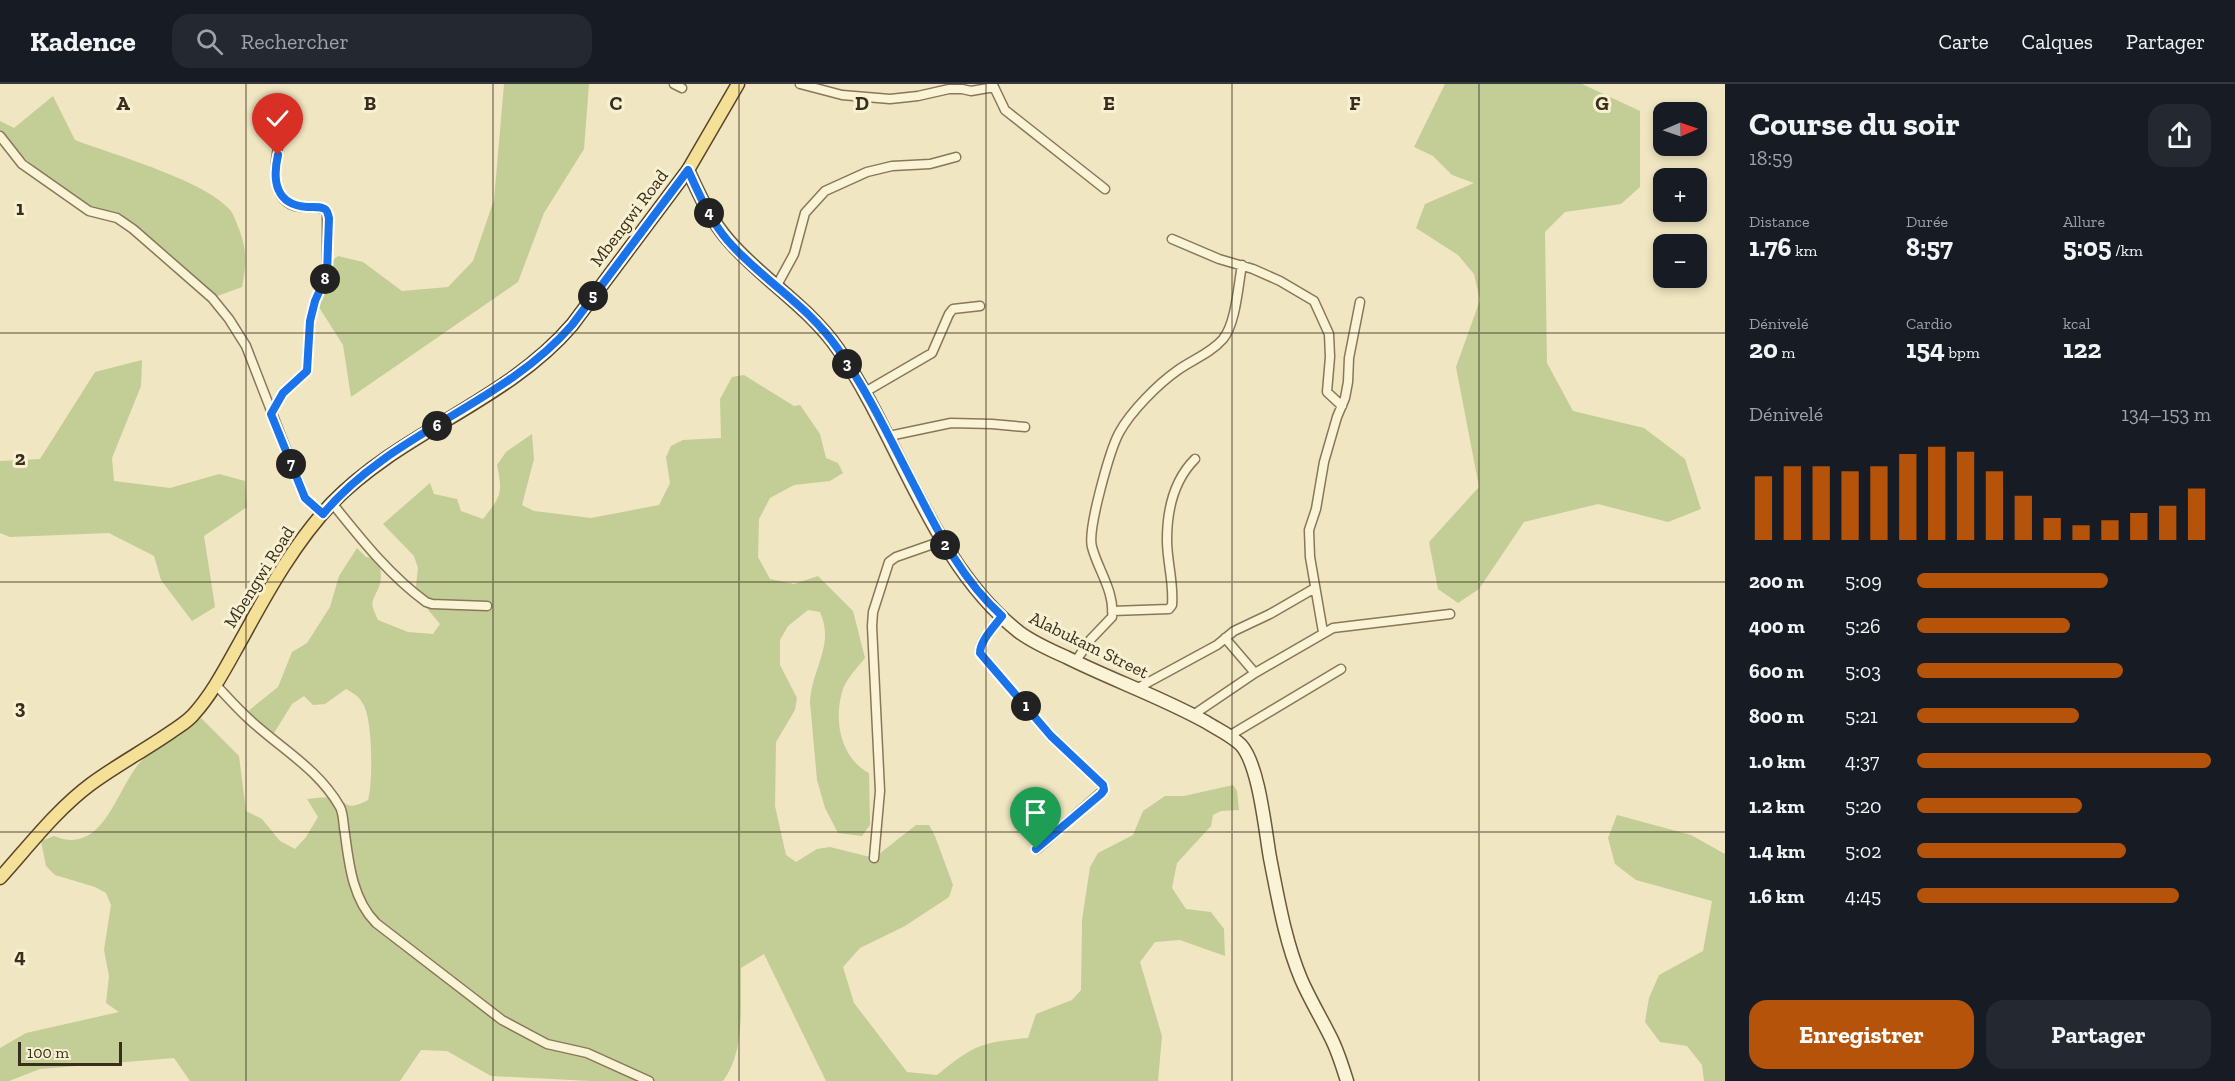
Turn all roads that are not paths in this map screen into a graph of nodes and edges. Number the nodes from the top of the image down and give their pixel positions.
1 (738, 84) edge
2 (800, 84) edge
3 (949, 86) edge
4 (288, 102) dead end
5 (0, 136) edge
6 (956, 157) dead end
7 (688, 170) junction
8 (1105, 189) dead end
9 (1172, 239) dead end
10 (1242, 265) junction
11 (776, 287) junction
12 (1360, 302) dead end
13 (980, 306) dead end
14 (865, 392) junction
15 (1342, 406) junction
16 (271, 414) junction
17 (1025, 427) dead end
18 (889, 436) junction
19 (1195, 459) dead end
20 (332, 503) junction
21 (323, 514) junction
22 (942, 541) junction
23 (1315, 588) junction
24 (487, 606) dead end
25 (1112, 612) junction
26 (1450, 614) dead end
27 (1002, 616) junction
28 (1323, 632) junction
29 (1225, 638) junction
30 (1075, 662) junction
31 (1341, 669) dead end
32 (1255, 673) junction
33 (216, 685) junction
34 (1136, 689) junction
35 (1193, 715) junction
36 (1229, 736) junction
37 (1036, 849) dead end
38 (874, 858) dead end
39 (0, 878) edge
40 (649, 1081) edge
41 (1347, 1081) edge

1 - 7 main road, Mbengwi Road
2 - 3 street
3 - 8 street
4 - 16 street
5 - 16 street
6 - 11 street
7 - 11 street, Alabukam Street
7 - 20 main road, Mbengwi Road
9 - 10 street
10 - 15 street
10 - 25 street
11 - 14 street, Alabukam Street
12 - 15 street
13 - 14 street
14 - 18 street, Alabukam Street
15 - 23 street
16 - 21 street
17 - 18 street
18 - 22 street, Alabukam Street
19 - 25 street
20 - 21 main road, Mbengwi Road
20 - 24 street
21 - 33 main road, Mbengwi Road
22 - 27 street, Alabukam Street
22 - 38 street
23 - 28 street
23 - 29 street
25 - 30 street
26 - 28 street
27 - 30 street, Alabukam Street
27 - 37 street
28 - 32 street
29 - 32 street
29 - 34 street
30 - 34 street, Alabukam Street
31 - 36 street
32 - 35 street
33 - 39 main road, Mbengwi Road
33 - 40 street
34 - 35 street, Alabukam Street
35 - 36 street, Alabukam Street
36 - 41 street, Alabukam Street

